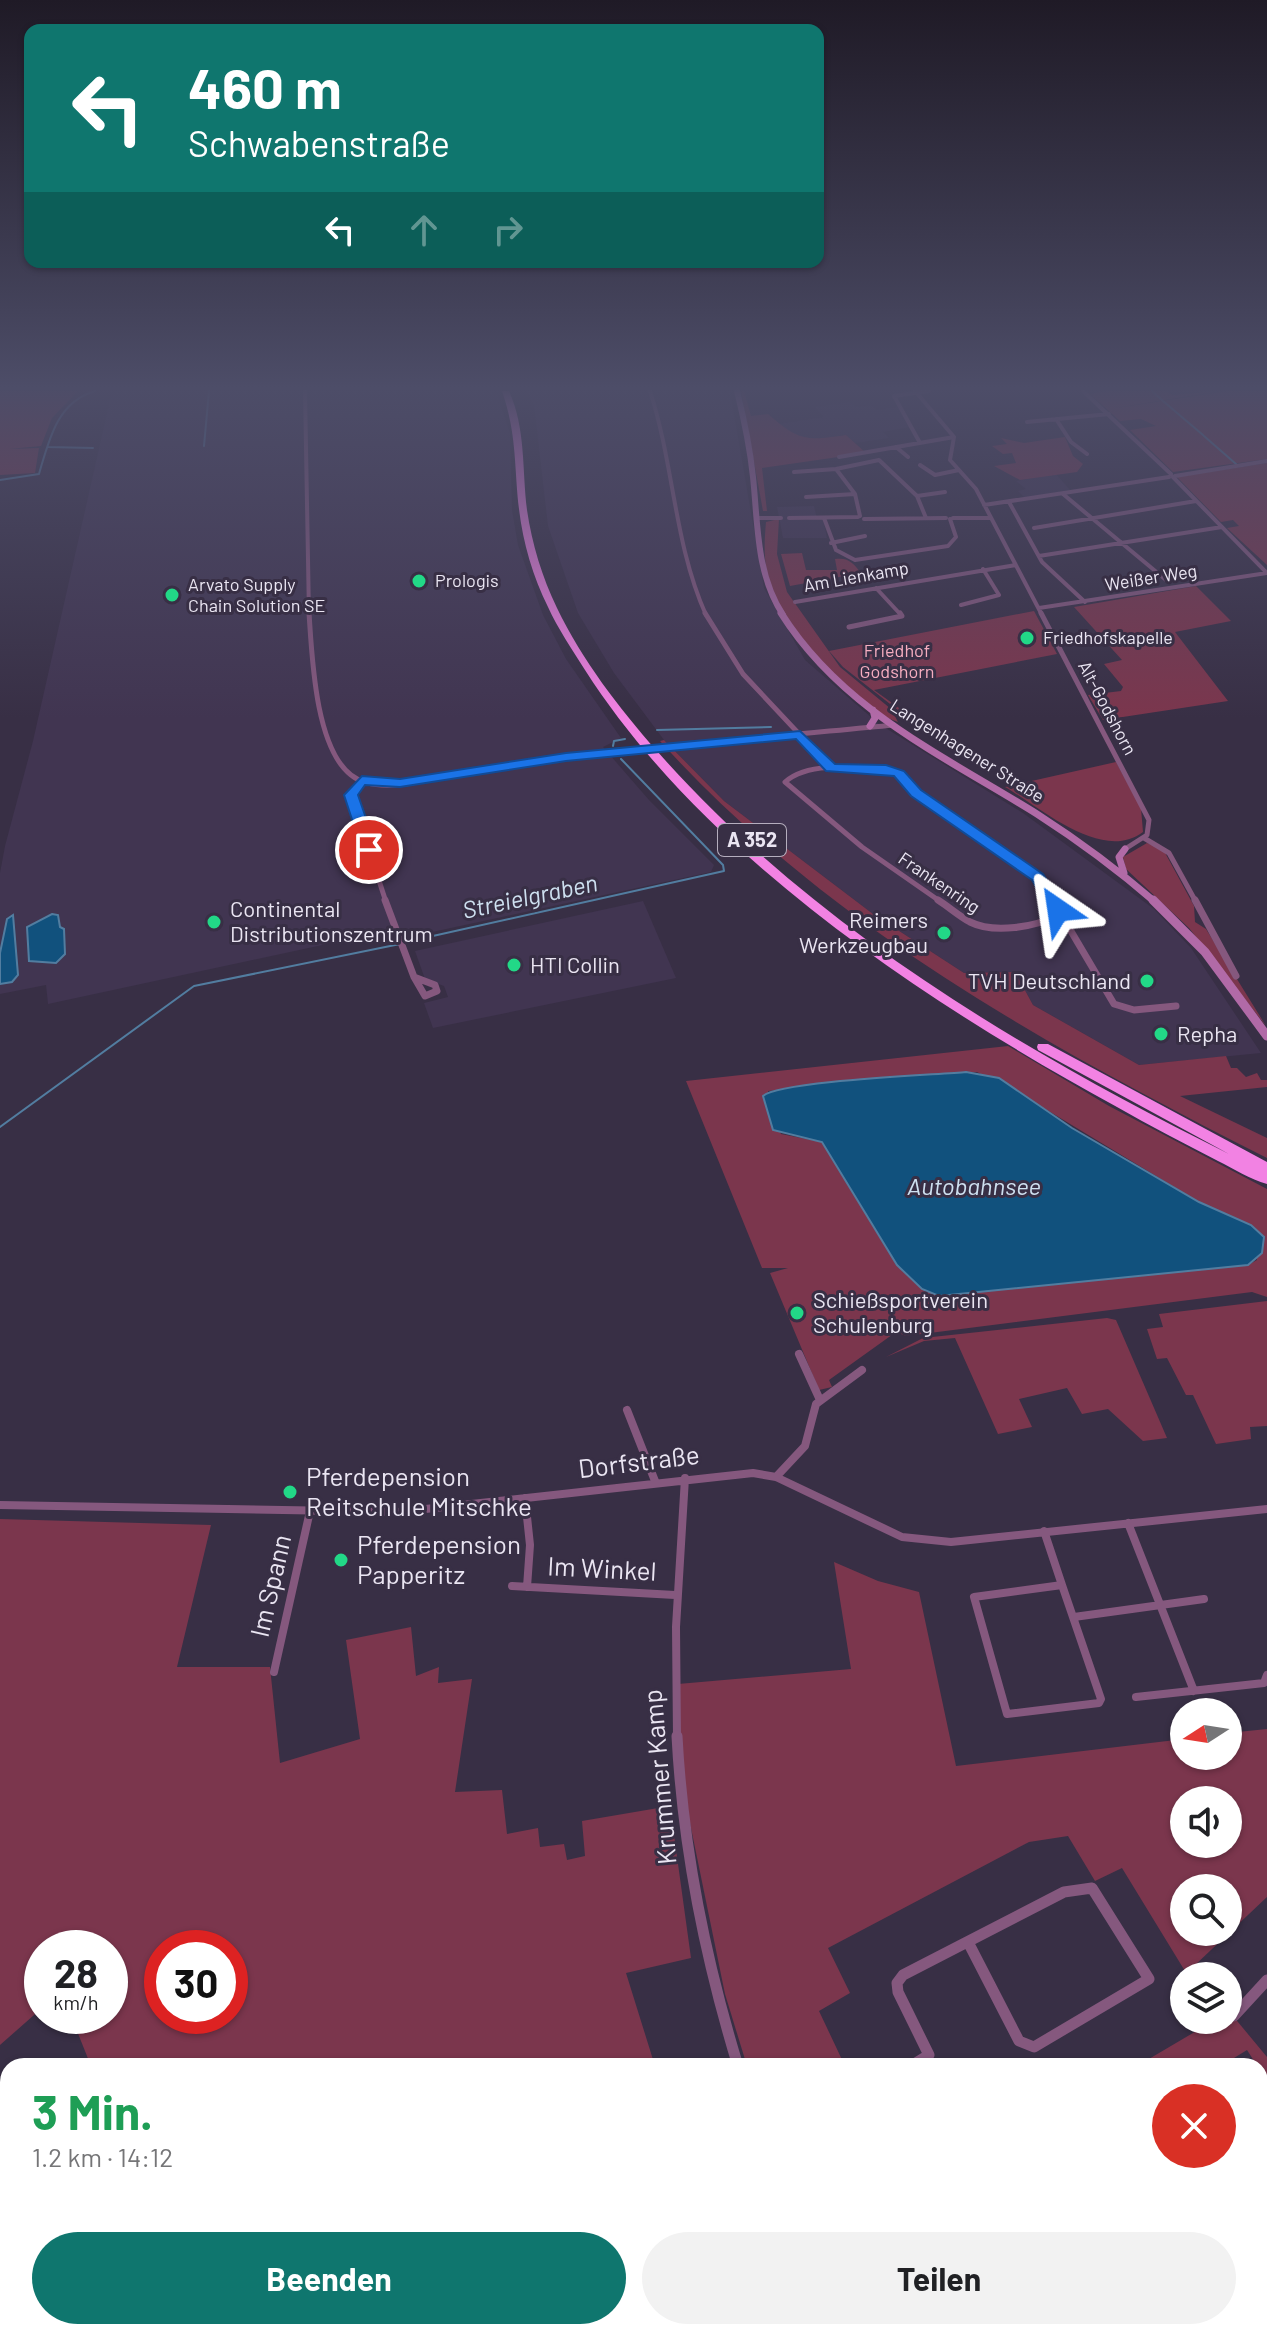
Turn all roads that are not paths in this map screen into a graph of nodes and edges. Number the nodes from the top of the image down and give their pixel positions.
1 (307, 500) edge
2 (524, 500) edge
3 (533, 500) edge
4 (672, 500) edge
5 (754, 500) edge
6 (857, 500) edge
7 (919, 500) edge
8 (981, 500) edge
9 (1021, 500) edge
10 (1070, 500) edge
11 (1196, 501) joint
12 (1009, 502) junction
13 (984, 505) junction
14 (861, 517) junction
15 (926, 517) junction
16 (990, 517) junction
17 (757, 518) junction
18 (781, 518) dead end
19 (789, 518) dead end
20 (824, 518) junction
21 (949, 518) junction
22 (1091, 518) junction
23 (1222, 527) junction
24 (1034, 528) dead end
25 (865, 536) dead end
26 (831, 543) junction
27 (1121, 543) junction
28 (1039, 556) junction
29 (1016, 565) junction
30 (983, 569) junction
31 (1267, 573) edge
32 (1166, 580) dead end
33 (876, 588) junction
34 (795, 602) dead end
35 (1085, 602) junction
36 (961, 605) dead end
37 (1039, 608) junction
38 (849, 627) dead end
39 (873, 710) junction
40 (890, 723) junction
41 (870, 726) junction
42 (859, 730) junction
43 (800, 735) junction
44 (831, 768) junction
45 (362, 780) junction
46 (1144, 838) junction
47 (1124, 851) junction
48 (1097, 854) junction
49 (1106, 860) junction
50 (1125, 875) junction
51 (1056, 918) junction
52 (413, 976) dead end
53 (1236, 976) dead end
54 (1176, 1006) dead end
55 (1267, 1036) edge
56 (1267, 1168) edge
57 (1267, 1179) edge
58 (799, 1354) dead end
59 (862, 1370) dead end
60 (820, 1400) junction
61 (627, 1410) dead end
62 (776, 1477) junction
63 (685, 1478) junction
64 (655, 1481) junction
65 (525, 1498) junction
66 (0, 1505) edge
67 (1267, 1509) edge
68 (310, 1511) junction
69 (1128, 1523) junction
70 (1044, 1531) junction
71 (1063, 1585) junction
72 (512, 1586) dead end
73 (527, 1587) junction
74 (675, 1595) junction
75 (1204, 1599) dead end
76 (1160, 1608) junction
77 (1074, 1617) junction
78 (274, 1672) dead end
79 (1266, 1675) edge
80 (1194, 1691) junction
81 (1136, 1697) dead end
82 (968, 1942) junction
83 (1267, 1980) edge
84 (1242, 2007) edge
85 (735, 2058) edge
86 (924, 2058) edge

1 - 45 street
2 - 57 highway, A 352
3 - 56 highway, A 352
4 - 43 street
5 - 17 main road, Langenhagener Straße
6 - 14 street
7 - 15 street
8 - 13 street, Alt-Godshorn
9 - 12 street
10 - 22 street
11 - 22 street
11 - 23 street
12 - 13 street
12 - 28 street
13 - 16 street, Alt-Godshorn
14 - 15 street
14 - 20 street
15 - 21 street
16 - 21 street
16 - 29 street, Alt-Godshorn
17 - 18 street
17 - 39 main road, Langenhagener Straße
19 - 20 street
20 - 26 street
21 - 26 street
22 - 24 street
22 - 27 street
23 - 27 street
23 - 31 street
25 - 26 street
27 - 28 street
27 - 32 street
28 - 35 street
29 - 30 street, Am Lienkamp
29 - 37 street, Alt-Godshorn
30 - 33 street, Am Lienkamp
30 - 36 street
31 - 35 street, Weißer Weg
33 - 34 street, Am Lienkamp
33 - 38 street
35 - 37 street, Weißer Weg
37 - 46 street, Alt-Godshorn
39 - 40 main road, Langenhagener Straße
39 - 41 main road
40 - 41 street
40 - 42 street
40 - 48 main road, Langenhagener Straße
41 - 42 street
42 - 43 street
43 - 44 street
43 - 45 street
44 - 51 street, Frankenring
44 - 51 street, Frankenring
45 - 52 street
46 - 47 street
46 - 53 street
47 - 48 main road
47 - 49 main road
47 - 50 main road
48 - 49 main road, Langenhagener Straße
49 - 50 main road, Langenhagener Straße
50 - 55 main road, Langenhagener Straße
51 - 54 street
58 - 60 street
59 - 60 street
60 - 62 street
61 - 64 street
62 - 63 street, Dorfstraße
62 - 70 street, Dorfstraße
63 - 64 street, Dorfstraße
63 - 74 street, Krummer Kamp
64 - 65 street, Dorfstraße
65 - 68 street, Dorfstraße
65 - 73 street, Im Winkel
66 - 68 street, Dorfstraße
67 - 69 street, Dorfstraße
68 - 78 street, Im Spann
69 - 70 street, Dorfstraße
69 - 76 street
70 - 71 street
71 - 77 street
71 - 77 street
72 - 73 street, Im Winkel
73 - 74 street, Im Winkel
74 - 85 street, Krummer Kamp
75 - 76 street
76 - 77 street
76 - 80 street
79 - 80 street
80 - 81 street
82 - 82 street
82 - 86 street
83 - 84 street

